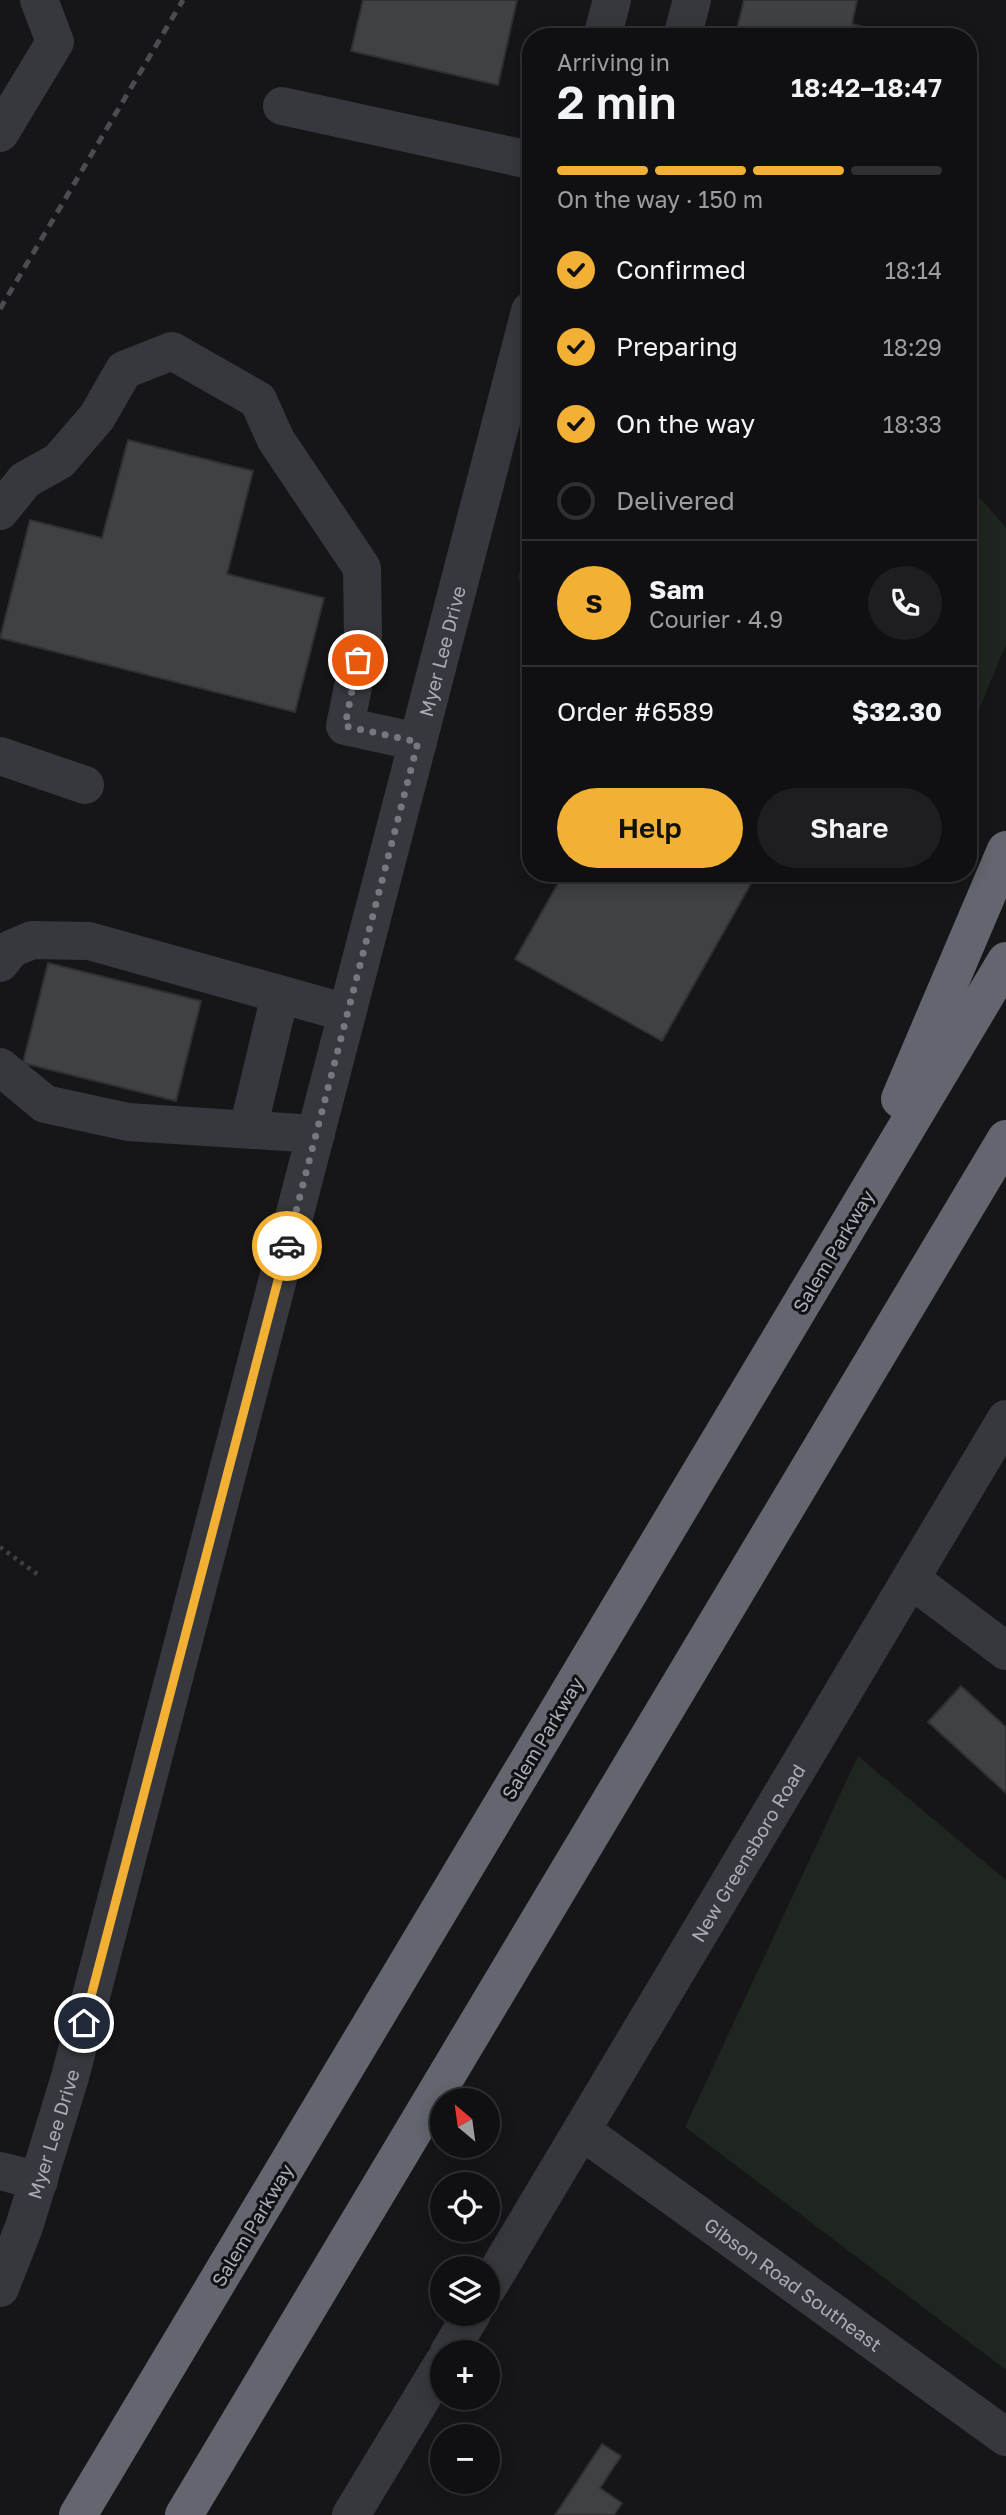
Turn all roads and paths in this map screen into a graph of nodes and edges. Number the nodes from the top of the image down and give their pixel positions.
1 (39, 0) edge
2 (611, 0) edge
3 (692, 0) edge
4 (604, 28) edge
5 (684, 28) edge
6 (282, 106) dead end
7 (0, 133) edge
8 (522, 158) edge
9 (522, 342) edge
10 (0, 511) edge
11 (418, 742) junction
12 (0, 756) edge
13 (85, 785) dead end
14 (1006, 850) edge
15 (1006, 961) edge
16 (0, 963) edge
17 (280, 995) junction
18 (347, 1013) junction
19 (0, 1067) edge
20 (248, 1129) junction
21 (316, 1134) junction
22 (1006, 1139) edge
23 (842, 1236) junction
24 (1006, 1419) edge
25 (0, 1546) edge
26 (41, 1577) dead end
27 (911, 1578) junction
28 (1006, 1651) edge
29 (582, 2131) junction
30 (0, 2171) edge
31 (39, 2181) junction
32 (500, 2267) edge
33 (0, 2288) edge
34 (430, 2384) edge
35 (1006, 2437) edge
36 (78, 2515) edge
37 (184, 2515) edge
38 (351, 2515) edge

1 - 7 street
2 - 4 street
3 - 5 street
6 - 8 street
9 - 11 street, Myer Lee Drive
10 - 11 street
11 - 18 street, Myer Lee Drive
12 - 13 street
14 - 23 highway
15 - 23 highway, Salem Parkway
16 - 17 street
17 - 18 street
17 - 20 street
18 - 21 street, Myer Lee Drive
19 - 20 street
20 - 21 street
21 - 31 street, Myer Lee Drive
22 - 37 highway
23 - 36 highway, Salem Parkway
24 - 27 street, New Greensboro Road
25 - 26 path
27 - 28 street
27 - 29 street, New Greensboro Road
29 - 32 street, New Greensboro Road
29 - 35 street, Gibson Road Southeast
30 - 31 street
31 - 33 street, Myer Lee Drive
34 - 38 street

